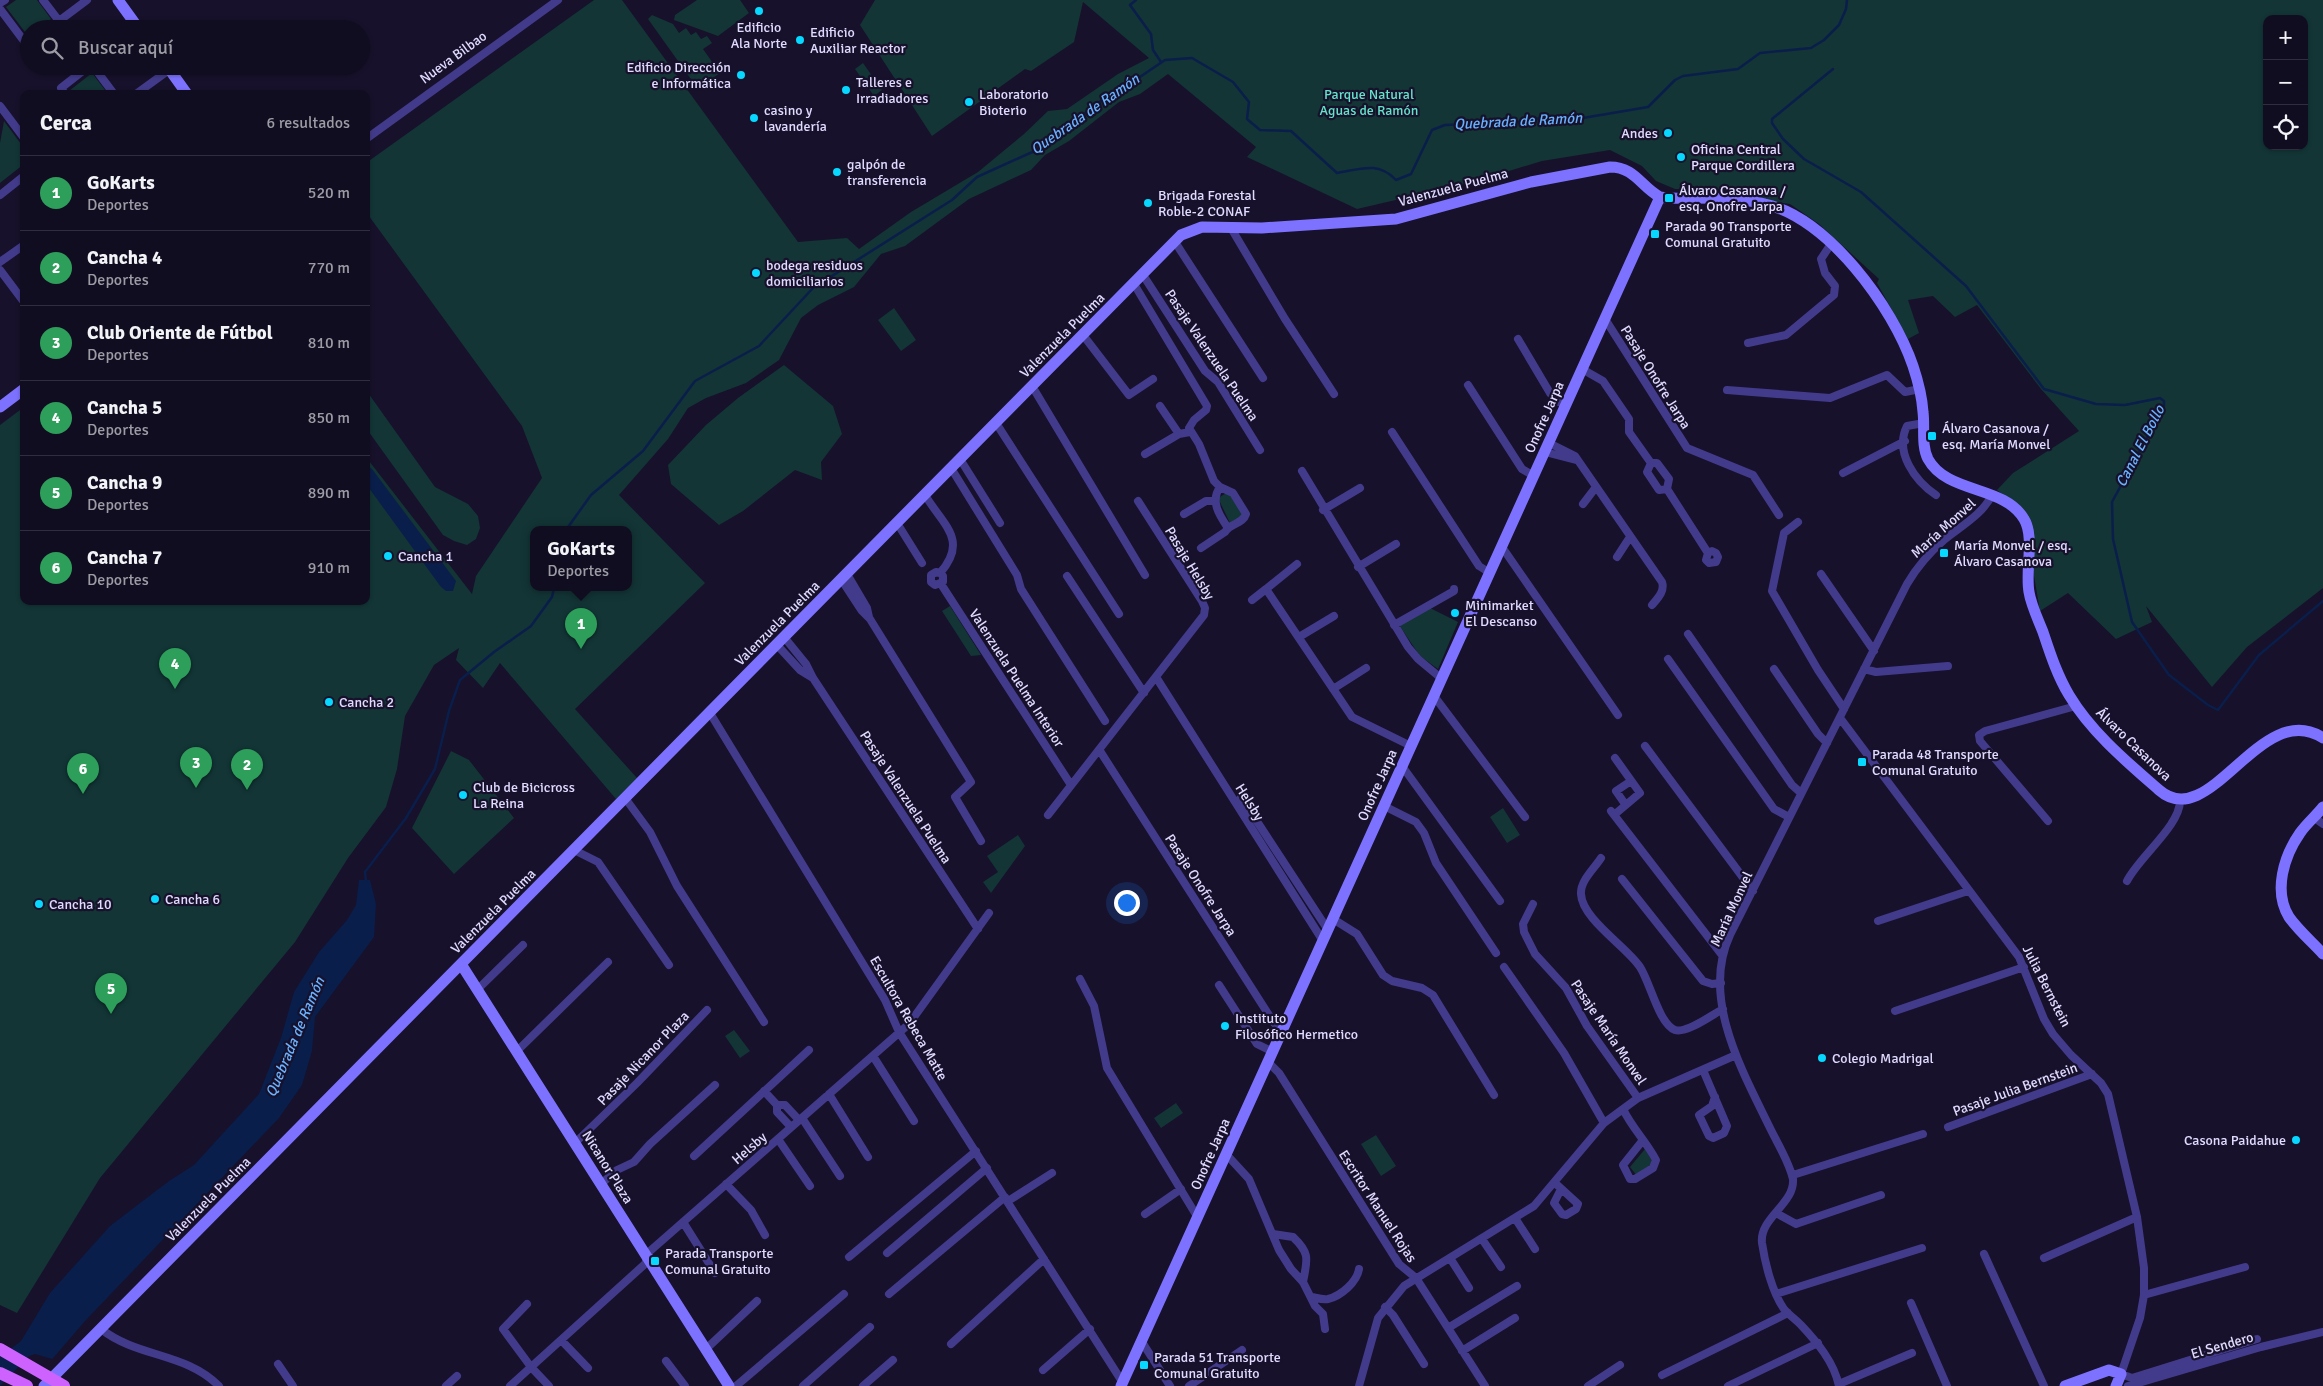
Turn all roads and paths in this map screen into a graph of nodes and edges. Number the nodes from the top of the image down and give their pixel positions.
1 (4, 0) edge
2 (43, 0) edge
3 (87, 0) edge
4 (118, 0) edge
5 (558, 0) edge
6 (0, 3) edge
7 (0, 9) edge
8 (58, 20) edge
9 (60, 20) edge
10 (132, 20) edge
11 (20, 37) edge
12 (78, 75) edge
13 (100, 75) edge
14 (159, 75) edge
15 (173, 75) edge
16 (62, 90) edge
17 (111, 90) edge
18 (141, 90) edge
19 (184, 90) edge
20 (0, 106) edge
21 (20, 133) edge
22 (370, 136) edge
23 (20, 179) edge
24 (0, 195) edge
25 (1660, 197) junction
26 (1231, 228) junction
27 (1175, 242) junction
28 (1831, 244) junction
29 (20, 248) edge
30 (0, 262) edge
31 (0, 270) edge
32 (1143, 274) junction
33 (1134, 284) junction
34 (20, 297) edge
35 (1605, 319) junction
36 (1083, 335) junction
37 (1518, 339) dead end
38 (1748, 343) dead end
39 (1582, 369) junction
40 (1263, 378) dead end
41 (1153, 379) dead end
42 (1468, 385) dead end
43 (1032, 386) junction
44 (1920, 389) junction
45 (1727, 390) dead end
46 (20, 392) edge
47 (1334, 394) dead end
48 (1566, 405) junction
49 (1160, 406) dead end
50 (0, 407) edge
51 (996, 423) junction
52 (1924, 423) junction
53 (1190, 432) junction
54 (1392, 432) dead end
55 (1179, 434) junction
56 (1905, 441) junction
57 (1547, 448) junction
58 (1260, 450) dead end
59 (1145, 454) dead end
60 (960, 459) junction
61 (1651, 463) junction
62 (951, 468) junction
63 (1302, 471) dead end
64 (1843, 473) dead end
65 (1534, 476) junction
66 (1220, 487) junction
67 (1360, 488) dead end
68 (1596, 488) junction
69 (1666, 489) junction
70 (925, 495) junction
71 (1936, 495) dead end
72 (1992, 495) junction
73 (1138, 501) dead end
74 (1215, 501) junction
75 (1583, 504) dead end
76 (1323, 510) junction
77 (1184, 514) dead end
78 (1779, 514) dead end
79 (1798, 522) dead end
80 (897, 523) junction
81 (1000, 524) dead end
82 (1228, 528) junction
83 (1630, 537) junction
84 (1396, 544) dead end
85 (1502, 547) junction
86 (1201, 548) dead end
87 (1708, 553) dead end
88 (1617, 557) dead end
89 (922, 563) dead end
90 (1297, 564) dead end
91 (1358, 567) junction
92 (1490, 573) junction
93 (1821, 574) dead end
94 (1145, 575) dead end
95 (1067, 576) dead end
96 (844, 577) junction
97 (1266, 588) junction
98 (1454, 589) dead end
99 (1252, 600) dead end
100 (1652, 605) dead end
101 (1119, 614) dead end
102 (1334, 616) dead end
103 (1394, 625) junction
104 (1688, 634) dead end
105 (1299, 637) junction
106 (781, 641) junction
107 (1874, 651) junction
108 (1668, 659) dead end
109 (1948, 666) dead end
110 (1366, 668) dead end
111 (1774, 669) dead end
112 (1864, 669) junction
113 (1156, 677) junction
114 (1442, 679) junction
115 (1333, 689) junction
116 (1144, 692) junction
117 (1434, 696) junction
118 (2076, 706) junction
119 (1844, 709) junction
120 (710, 713) junction
121 (1618, 715) dead end
122 (1840, 718) junction
123 (1105, 722) dead end
124 (2323, 738) edge
125 (1827, 743) junction
126 (1412, 746) junction
127 (1645, 746) dead end
128 (1100, 751) junction
129 (1615, 758) dead end
130 (1402, 766) junction
131 (1631, 780) junction
132 (1071, 785) junction
133 (1802, 794) junction
134 (1241, 797) dead end
135 (625, 798) junction
136 (2180, 800) junction
137 (1625, 804) junction
138 (1384, 806) junction
139 (2323, 807) edge
140 (1048, 814) dead end
141 (1525, 817) dead end
142 (1789, 817) junction
143 (2048, 820) dead end
144 (2318, 821) edge
145 (981, 841) dead end
146 (574, 850) junction
147 (1601, 858) dead end
148 (1622, 879) dead end
149 (2127, 881) dead end
150 (1753, 891) junction
151 (1968, 891) junction
152 (1500, 901) dead end
153 (1533, 904) dead end
154 (989, 913) dead end
155 (1333, 919) junction
156 (1878, 921) dead end
157 (978, 929) junction
158 (1328, 930) junction
159 (1323, 941) junction
160 (523, 945) dead end
161 (1496, 954) dead end
162 (2323, 954) edge
163 (1722, 955) junction
164 (608, 962) dead end
165 (461, 964) junction
166 (669, 966) dead end
167 (1504, 967) dead end
168 (2024, 967) junction
169 (1080, 979) dead end
170 (1721, 983) junction
171 (1219, 985) dead end
172 (478, 989) junction
173 (1723, 1009) junction
174 (707, 1010) dead end
175 (1895, 1011) dead end
176 (764, 1022) dead end
177 (1282, 1031) junction
178 (899, 1032) junction
179 (809, 1050) dead end
180 (516, 1051) junction
181 (1736, 1055) junction
182 (872, 1056) junction
183 (1270, 1057) junction
184 (1703, 1070) junction
185 (2092, 1074) junction
186 (715, 1085) dead end
187 (764, 1091) junction
188 (829, 1094) junction
189 (1494, 1095) dead end
190 (1715, 1097) junction
191 (1638, 1098) junction
192 (777, 1105) junction
193 (1623, 1109) junction
194 (801, 1119) junction
195 (914, 1121) dead end
196 (1604, 1124) junction
197 (791, 1127) junction
198 (1948, 1127) dead end
199 (1923, 1134) dead end
200 (778, 1139) junction
201 (1643, 1140) junction
202 (575, 1143) junction
203 (976, 1151) junction
204 (1226, 1154) junction
205 (694, 1156) dead end
206 (868, 1157) dead end
207 (987, 1168) junction
208 (1052, 1173) dead end
209 (1793, 1175) junction
210 (840, 1176) dead end
211 (600, 1184) junction
212 (726, 1184) junction
213 (810, 1186) dead end
214 (1181, 1188) junction
215 (1881, 1195) dead end
216 (1006, 1199) junction
217 (1776, 1213) junction
218 (1145, 1214) dead end
219 (2137, 1217) junction
220 (1198, 1218) junction
221 (1515, 1218) junction
222 (683, 1222) junction
223 (1273, 1234) junction
224 (765, 1235) dead end
225 (1482, 1239) junction
226 (1922, 1248) dead end
227 (1535, 1249) dead end
228 (887, 1253) dead end
229 (1984, 1254) dead end
230 (849, 1257) dead end
231 (647, 1258) junction
232 (1450, 1258) junction
233 (2044, 1258) dead end
234 (1044, 1259) junction
235 (1501, 1267) dead end
236 (2245, 1267) dead end
237 (1359, 1269) dead end
238 (715, 1273) dead end
239 (1416, 1278) junction
240 (1303, 1282) junction
241 (1516, 1286) dead end
242 (1469, 1288) dead end
243 (844, 1294) dead end
244 (889, 1294) dead end
245 (1776, 1294) junction
246 (2144, 1295) junction
247 (1312, 1297) junction
248 (1326, 1300) junction
249 (757, 1301) dead end
250 (1911, 1303) dead end
251 (527, 1304) dead end
252 (1385, 1307) junction
253 (1788, 1313) junction
254 (1322, 1314) junction
255 (1515, 1318) dead end
256 (870, 1327) dead end
257 (1448, 1328) junction
258 (101, 1329) junction
259 (1090, 1329) junction
260 (1325, 1329) dead end
261 (2323, 1332) edge
262 (2257, 1339) dead end
263 (560, 1340) junction
264 (1142, 1342) junction
265 (1818, 1343) junction
266 (950, 1344) dead end
267 (0, 1349) edge
268 (706, 1349) junction
269 (1242, 1350) dead end
270 (1462, 1351) junction
271 (1912, 1353) dead end
272 (893, 1360) dead end
273 (666, 1361) dead end
274 (278, 1364) dead end
275 (1424, 1364) dead end
276 (530, 1366) junction
277 (1620, 1366) dead end
278 (588, 1368) dead end
279 (1043, 1370) dead end
280 (0, 1373) edge
281 (2121, 1374) junction
282 (1662, 1375) dead end
283 (457, 1376) dead end
284 (48, 1382) edge
285 (1122, 1384) edge
286 (1839, 1385) edge
287 (27, 1386) edge
288 (64, 1386) edge
289 (219, 1386) edge
290 (293, 1386) edge
291 (446, 1386) edge
292 (510, 1386) edge
293 (549, 1386) edge
294 (685, 1386) edge
295 (730, 1386) edge
296 (803, 1386) edge
297 (863, 1386) edge
298 (1170, 1386) edge
299 (1189, 1386) edge
300 (1359, 1386) edge
301 (1485, 1386) edge
302 (1588, 1386) edge
303 (1728, 1386) edge
304 (1947, 1386) edge
305 (2044, 1386) edge
306 (2066, 1386) edge
307 (2116, 1386) edge
308 (2128, 1386) edge

1 - 6 street
2 - 8 street
3 - 9 street
4 - 10 street
5 - 22 street, Nueva Bilbao
7 - 11 street
12 - 16 street
13 - 17 street
14 - 18 street
15 - 19 street
20 - 21 street
23 - 24 street
25 - 26 street, Valenzuela Puelma
25 - 28 street, Álvaro Casanova
25 - 35 street, Onofre Jarpa
26 - 27 street, Valenzuela Puelma
26 - 47 street
27 - 32 street, Valenzuela Puelma
27 - 40 street
28 - 38 street
28 - 44 street, Álvaro Casanova
29 - 30 street
31 - 34 street
32 - 33 street, Valenzuela Puelma
32 - 58 street, Pasaje Valenzuela Puelma
33 - 36 street, Valenzuela Puelma
33 - 53 street, Pasaje Valenzuela Puelma
35 - 39 street, Onofre Jarpa
35 - 78 street, Pasaje Onofre Jarpa
36 - 41 street
36 - 43 street, Valenzuela Puelma
37 - 48 street
39 - 48 street, Onofre Jarpa
39 - 61 street
42 - 65 street
43 - 51 street, Valenzuela Puelma
43 - 94 street
44 - 45 street
44 - 52 street, Álvaro Casanova
46 - 50 street
48 - 57 street, Onofre Jarpa
49 - 55 street
51 - 60 street, Valenzuela Puelma
51 - 101 street
52 - 56 street
52 - 72 street, Álvaro Casanova
53 - 55 street
53 - 66 street
54 - 92 street
55 - 59 street
56 - 64 street
56 - 71 street
57 - 65 street, Onofre Jarpa
57 - 68 street
60 - 62 street, Valenzuela Puelma
60 - 81 street
61 - 69 street
61 - 69 street
62 - 70 street, Valenzuela Puelma
62 - 123 street
63 - 76 street
65 - 85 street, Onofre Jarpa
66 - 74 street
66 - 82 street
67 - 76 street
68 - 75 street
68 - 83 street
69 - 87 street
70 - 80 street, Valenzuela Puelma
70 - 132 street, Valenzuela Puelma Interior
72 - 107 street, María Monvel
72 - 118 street, Álvaro Casanova
73 - 113 street, Pasaje Helsby
74 - 77 street
74 - 82 street
76 - 91 street
79 - 119 street
80 - 89 street
80 - 96 street, Valenzuela Puelma
82 - 86 street
83 - 88 street
83 - 100 street
84 - 91 street
85 - 92 street, Onofre Jarpa
85 - 121 street
90 - 97 street
91 - 103 street
92 - 114 street, Onofre Jarpa
93 - 107 street
95 - 116 street
96 - 106 street, Valenzuela Puelma
96 - 145 street
97 - 99 street
97 - 105 street
98 - 103 street
102 - 105 street
103 - 114 street
104 - 133 street
105 - 115 street
106 - 120 street, Valenzuela Puelma
106 - 157 street, Pasaje Valenzuela Puelma
107 - 112 street, María Monvel
108 - 142 street
109 - 112 street
110 - 115 street
111 - 125 street
112 - 119 street, María Monvel
113 - 116 street
113 - 159 street, Helsby
114 - 117 street, Onofre Jarpa
115 - 126 street
116 - 128 street
117 - 126 street, Onofre Jarpa
117 - 141 street
118 - 136 street, Álvaro Casanova
118 - 143 street
119 - 122 street, María Monvel
120 - 135 street, Valenzuela Puelma
120 - 178 street, Escultora Rebeca Matte
122 - 125 street, María Monvel
122 - 151 street, Julia Bernstein
124 - 136 street
125 - 133 street, María Monvel
126 - 130 street, Onofre Jarpa
127 - 150 street
128 - 132 street
128 - 177 street, Pasaje Onofre Jarpa
129 - 131 street
130 - 138 street, Onofre Jarpa
130 - 152 street
131 - 137 street
131 - 137 street
132 - 140 street
133 - 142 street, María Monvel
134 - 158 street
135 - 146 street, Valenzuela Puelma
135 - 176 street
136 - 149 street
137 - 163 street
138 - 155 street, Onofre Jarpa
138 - 161 street
139 - 144 street
142 - 150 street, María Monvel
144 - 162 street
146 - 165 street, Valenzuela Puelma
146 - 166 street
147 - 173 street
148 - 170 street
150 - 163 street, María Monvel
151 - 156 street
151 - 168 street, Julia Bernstein
153 - 191 street, Pasaje María Monvel
154 - 157 street, Helsby
155 - 158 street, Onofre Jarpa
155 - 189 street
157 - 178 street, Helsby
158 - 159 street, Onofre Jarpa
159 - 177 street, Onofre Jarpa
160 - 172 street
163 - 170 street, María Monvel
164 - 180 street
165 - 172 street, Nicanor Plaza
165 - 258 street, Valenzuela Puelma
167 - 196 street
168 - 175 street
168 - 185 street, Julia Bernstein
169 - 214 street
170 - 173 street, María Monvel
171 - 183 street, Escritor Manuel Rojas
172 - 180 street, Nicanor Plaza
173 - 181 street, María Monvel
174 - 202 street, Pasaje Nicanor Plaza
177 - 183 street, Onofre Jarpa
178 - 182 street, Helsby
178 - 203 street, Escultora Rebeca Matte
179 - 187 street
180 - 202 street, Nicanor Plaza
181 - 184 street
181 - 209 street, María Monvel
182 - 188 street, Helsby
182 - 195 street
183 - 204 street, Onofre Jarpa
183 - 239 street, Escritor Manuel Rojas
184 - 190 street
184 - 191 street
185 - 198 street, Pasaje Julia Bernstein
185 - 219 street, Julia Bernstein
186 - 211 street
187 - 192 street
187 - 205 street
188 - 194 street, Helsby
188 - 206 street
190 - 190 street
191 - 193 street
192 - 194 street
192 - 197 street
193 - 196 street
193 - 201 street
194 - 197 street, Helsby
194 - 210 street
196 - 221 street
197 - 200 street, Helsby
199 - 209 street
200 - 212 street, Helsby
200 - 213 street
201 - 201 street
202 - 211 street, Nicanor Plaza
203 - 207 street, Escultora Rebeca Matte
203 - 230 street
204 - 220 street, Onofre Jarpa
204 - 223 street
207 - 216 street, Escultora Rebeca Matte
207 - 228 street
208 - 216 street
209 - 217 street
211 - 231 street, Nicanor Plaza
212 - 222 street, Helsby
212 - 224 street
214 - 218 street
214 - 220 street
215 - 217 street
216 - 234 street, Escultora Rebeca Matte
216 - 244 street
217 - 245 street
219 - 233 street
219 - 246 street, Julia Bernstein
220 - 264 street, Onofre Jarpa
221 - 225 street
221 - 227 street
222 - 231 street, Helsby
222 - 238 street
223 - 240 street
223 - 240 street
225 - 232 street
225 - 235 street
226 - 245 street
229 - 305 street
231 - 263 street, Helsby
231 - 268 street, Nicanor Plaza
232 - 239 street
232 - 242 street
234 - 259 street, Escultora Rebeca Matte
234 - 266 street
236 - 246 street
237 - 248 street
239 - 252 street
239 - 257 street, Escritor Manuel Rojas
240 - 247 street
241 - 257 street
243 - 295 street
245 - 253 street
246 - 281 street, Julia Bernstein
247 - 248 street
247 - 254 street
248 - 254 street
249 - 268 street
250 - 304 street
251 - 276 street
252 - 275 street
252 - 300 street
253 - 265 street
253 - 282 street
254 - 260 street
255 - 270 street
256 - 296 street
257 - 270 street, Escritor Manuel Rojas
258 - 284 street, Valenzuela Puelma
258 - 289 street
259 - 279 street
259 - 285 street, Escultora Rebeca Matte
261 - 308 street, El Sendero
262 - 281 street
263 - 276 street, Helsby
263 - 278 street
264 - 285 street, Onofre Jarpa
264 - 298 street
265 - 286 street
265 - 303 street
267 - 284 main road
268 - 295 street, Nicanor Plaza
269 - 299 street
270 - 301 street, Escritor Manuel Rojas
271 - 286 street
272 - 297 street
273 - 294 street
274 - 290 street
276 - 292 street, Helsby
276 - 293 street
277 - 302 street
280 - 287 main road
281 - 306 street
281 - 307 street, Julia Bernstein
283 - 291 street
284 - 288 main road

